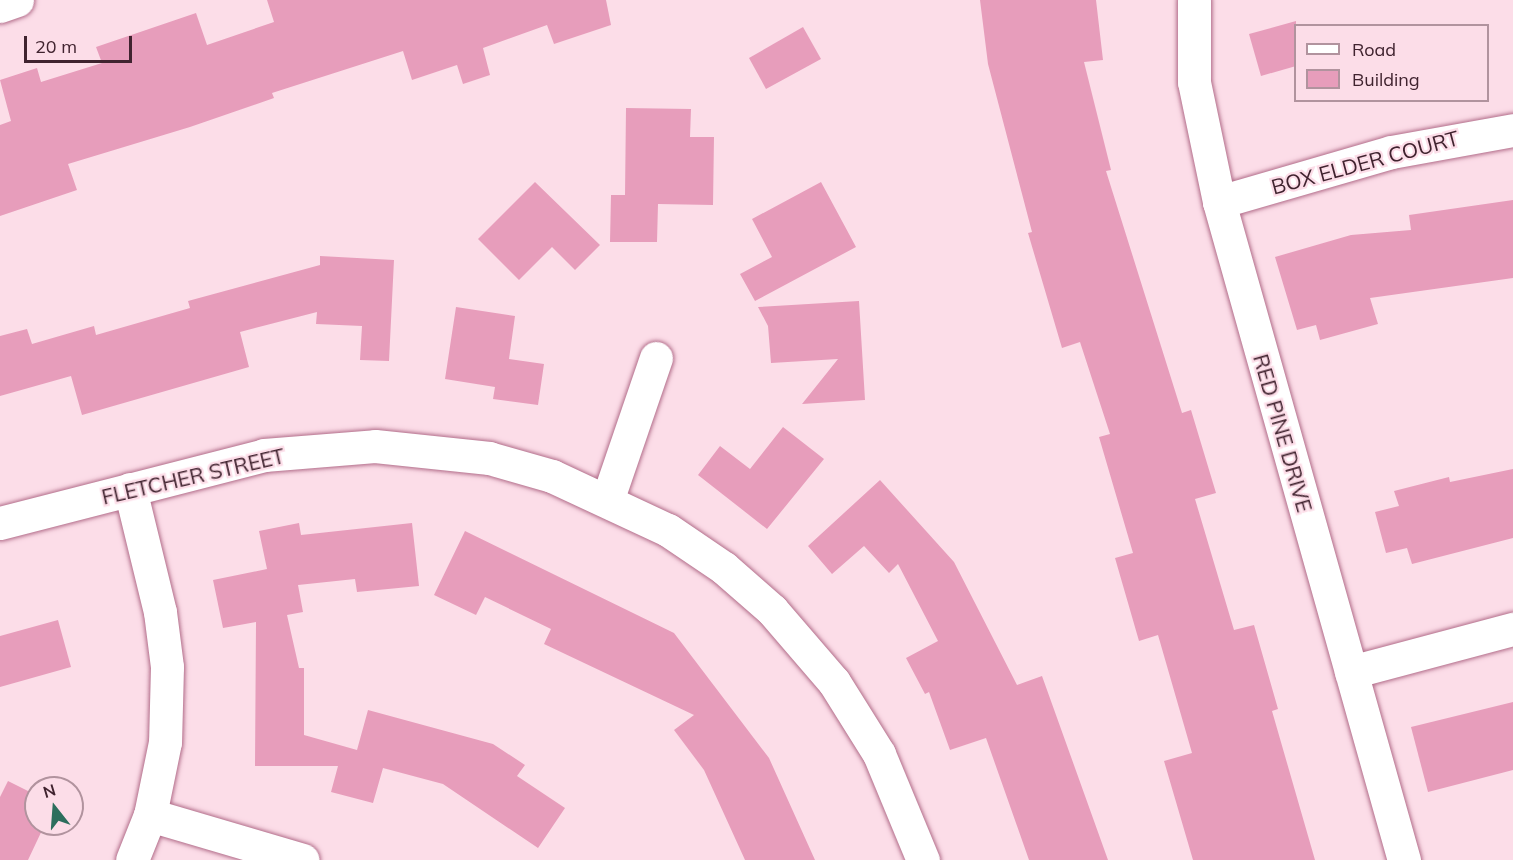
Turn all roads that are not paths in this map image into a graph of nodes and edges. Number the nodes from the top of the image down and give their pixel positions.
1 (18, 0) edge
2 (1194, 0) edge
3 (0, 6) edge
4 (1513, 129) edge
5 (1219, 202) junction
6 (656, 358) dead end
7 (130, 489) junction
8 (608, 498) junction
9 (0, 523) edge
10 (1513, 629) edge
11 (1351, 672) junction
12 (150, 815) junction
13 (132, 860) edge
14 (303, 860) edge
15 (923, 860) edge
16 (1404, 860) edge

1 - 3 street
2 - 5 street, RED PINE DRIVE
4 - 5 street, BOX ELDER COURT
5 - 11 street, RED PINE DRIVE
6 - 8 street
7 - 8 street, FLETCHER STREET
7 - 9 street, FLETCHER STREET
7 - 12 street
8 - 15 street, FLETCHER STREET
10 - 11 street
11 - 16 street, RED PINE DRIVE
12 - 13 street
12 - 14 street

